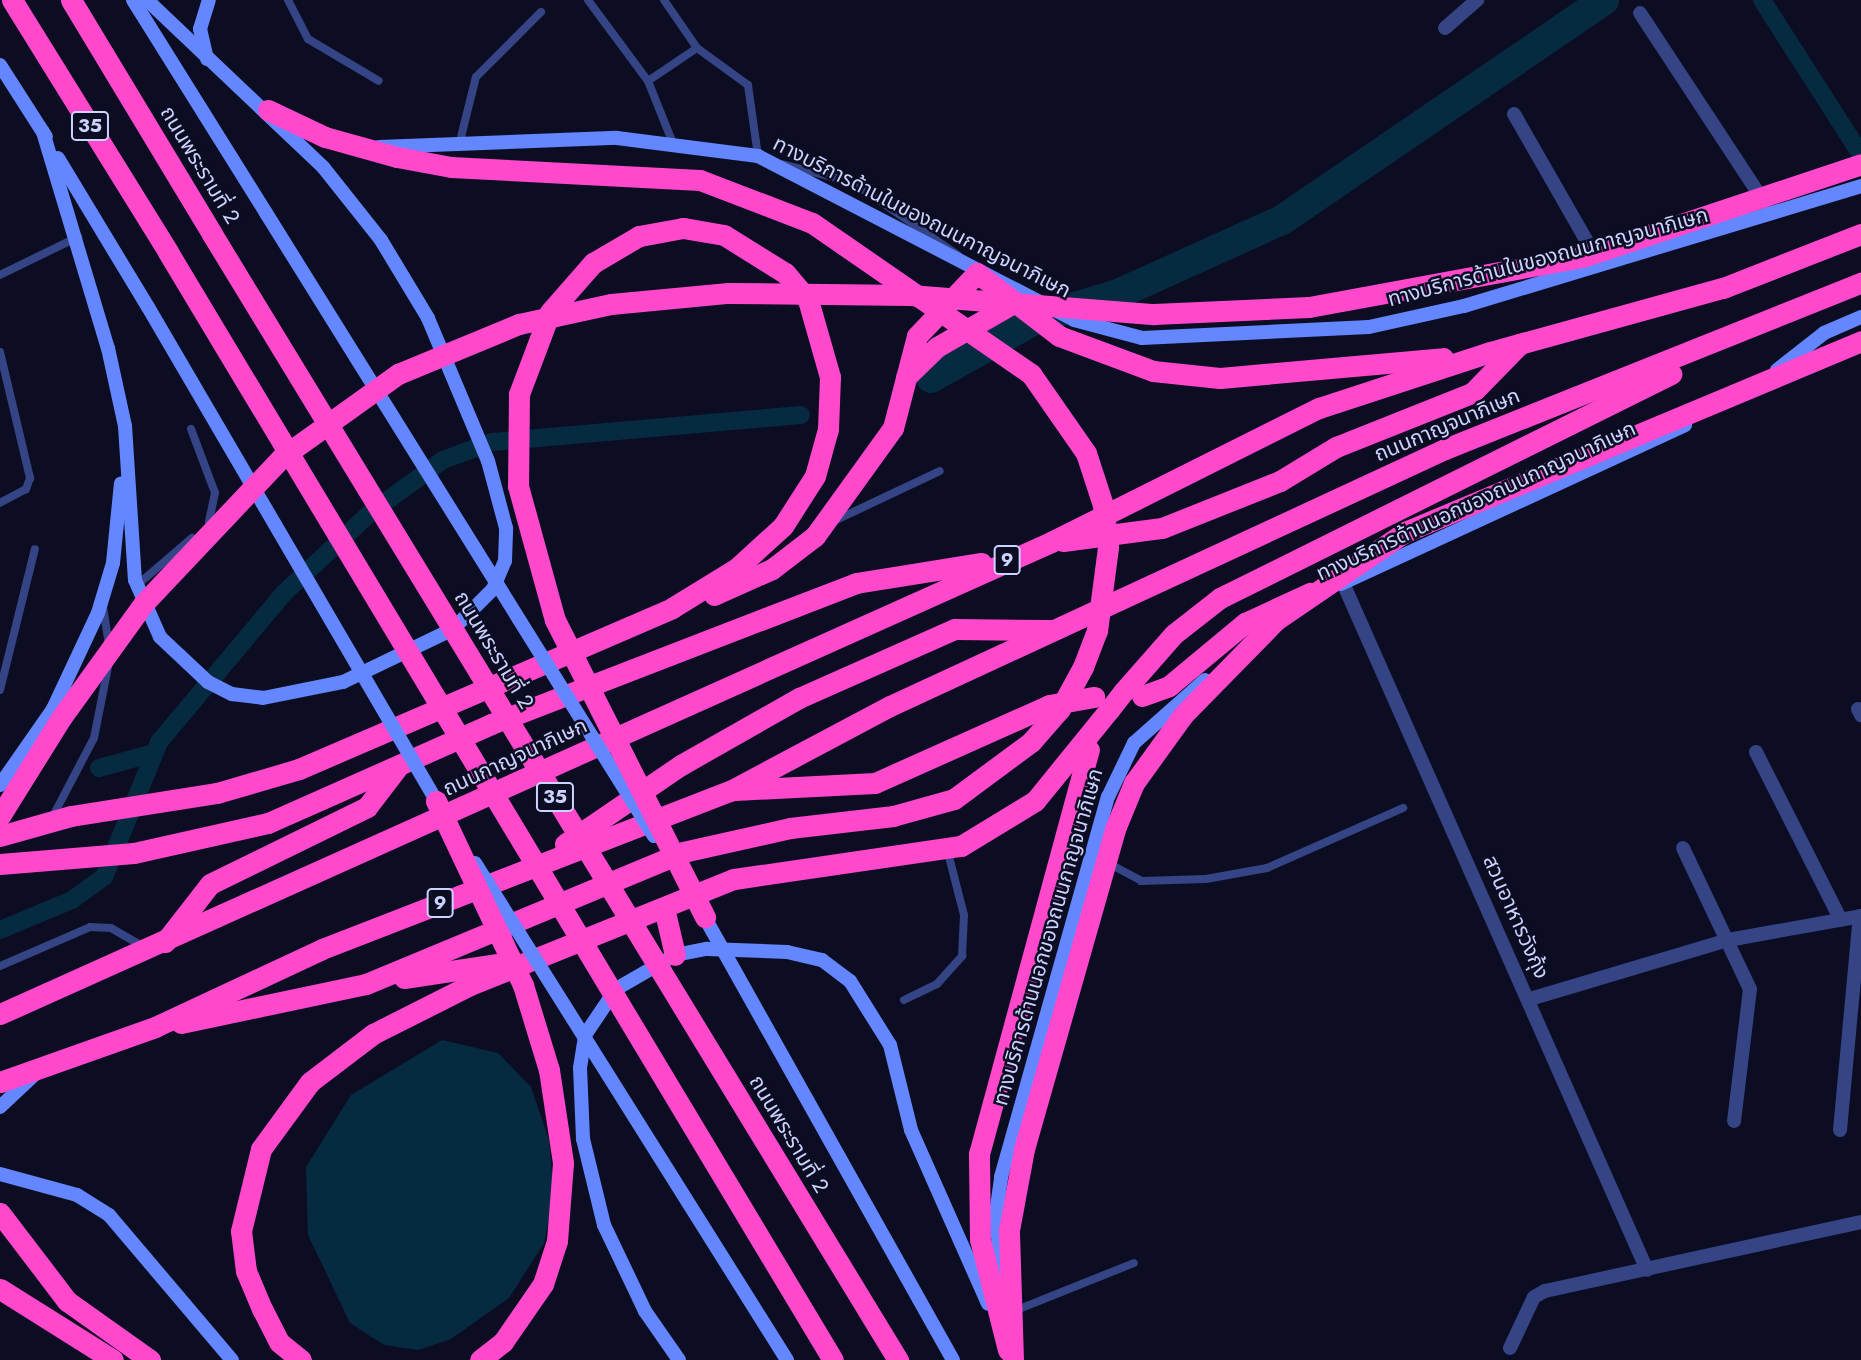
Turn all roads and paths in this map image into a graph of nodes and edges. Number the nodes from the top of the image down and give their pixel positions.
1 (12, 0) edge
2 (71, 0) edge
3 (133, 0) edge
4 (147, 0) edge
5 (209, 0) edge
6 (288, 0) edge
7 (588, 0) edge
8 (664, 0) edge
9 (1477, 0) edge
10 (541, 12) dead end
11 (1640, 13) dead end
12 (1445, 29) dead end
13 (697, 48) junction
14 (207, 60) junction
15 (0, 65) edge
16 (648, 80) junction
17 (379, 81) dead end
18 (268, 110) junction
19 (1514, 114) dead end
20 (43, 132) junction
21 (672, 141) junction
22 (459, 145) junction
23 (360, 147) junction
24 (758, 156) junction
25 (1861, 164) edge
26 (1861, 186) edge
27 (1774, 216) junction
28 (1861, 234) edge
29 (79, 236) junction
30 (1602, 267) junction
31 (977, 273) junction
32 (0, 275) edge
33 (1861, 283) edge
34 (1019, 299) junction
35 (1861, 317) edge
36 (1783, 318) junction
37 (1861, 341) edge
38 (1521, 343) junction
39 (0, 352) edge
40 (1490, 352) junction
41 (906, 377) junction
42 (125, 426) junction
43 (191, 429) dead end
44 (940, 471) dead end
45 (0, 503) edge
46 (824, 524) junction
47 (1051, 542) junction
48 (35, 549) dead end
49 (1009, 559) junction
50 (1339, 584) junction
51 (136, 586) junction
52 (102, 600) junction
53 (672, 608) junction
54 (1059, 630) junction
55 (509, 674) junction
56 (0, 690) edge
57 (1132, 694) junction
58 (1101, 711) junction
59 (491, 724) junction
60 (1756, 752) dead end
61 (397, 768) junction
62 (0, 785) edge
63 (730, 791) junction
64 (436, 801) junction
65 (1403, 808) dead end
66 (0, 817) edge
67 (50, 822) junction
68 (0, 836) edge
69 (1683, 848) dead end
70 (947, 849) junction
71 (1090, 854) junction
72 (0, 864) edge
73 (529, 869) junction
74 (664, 908) junction
75 (1861, 916) edge
76 (705, 917) junction
77 (1841, 920) junction
78 (1728, 940) junction
79 (161, 943) junction
80 (675, 956) junction
81 (540, 957) junction
82 (0, 966) edge
83 (366, 984) junction
84 (1530, 999) junction
85 (904, 1000) dead end
86 (0, 1014) edge
87 (155, 1027) junction
88 (44, 1065) junction
89 (0, 1082) edge
90 (0, 1107) edge
91 (1734, 1121) dead end
92 (1840, 1130) dead end
93 (0, 1174) edge
94 (0, 1213) edge
95 (1861, 1222) edge
96 (1134, 1263) dead end
97 (1647, 1270) junction
98 (0, 1289) edge
99 (1008, 1314) junction
100 (1510, 1348) dead end
101 (113, 1360) edge
102 (150, 1360) edge
103 (232, 1360) edge
104 (301, 1360) edge
105 (480, 1360) edge
106 (679, 1360) edge
107 (786, 1360) edge
108 (833, 1360) edge
109 (898, 1360) edge
110 (953, 1360) edge
111 (1011, 1360) edge
112 (1020, 1360) edge

1 - 108 highway, 35, bridge
2 - 109 highway, ถนนพระรามที่ 2 / 35, bridge
3 - 76 main road, ถนนพระรามที่ 2, bridge
4 - 14 main road
5 - 14 main road
6 - 17 lane
7 - 16 lane
8 - 13 lane
9 - 12 street
10 - 22 lane
11 - 27 street
13 - 16 lane
13 - 24 lane
14 - 18 main road
15 - 20 main road, 35
16 - 21 lane
18 - 23 highway
18 - 51 main road
19 - 30 street
20 - 29 main road
20 - 64 main road, 35, bridge
21 - 22 main road, ทางบริการด้านในของถนนกาญจนาภิเษก
21 - 24 main road, ทางบริการด้านในของถนนกาญจนาภิเษก
22 - 23 main road, ทางบริการด้านในของถนนกาญจนาภิเษก
23 - 83 highway, bridge
24 - 31 main road, ทางบริการด้านในของถนนกาญจนาภิเษก
25 - 66 highway, bridge
26 - 27 main road, ทางบริการด้านในของถนนกาญจนาภิเษก
27 - 30 main road, ทางบริการด้านในของถนนกาญจนาภิเษก
28 - 38 highway, ถนนกาญจนาภิเษก / 9
29 - 32 lane
29 - 42 main road
30 - 34 main road, ทางบริการด้านในของถนนกาญจนาภิเษก, bridge
31 - 34 highway
31 - 41 highway
33 - 36 highway, ถนนกาญจนาภิเษก / 9
34 - 40 highway
34 - 41 highway
35 - 50 main road, ทางบริการด้านนอกของถนนกาญจนาภิเษก
36 - 54 highway, ถนนกาญจนาภิเษก / 9
36 - 57 highway
37 - 111 highway, bridge
38 - 40 highway, ถนนกาญจนาภิเษก / 9
38 - 47 highway, ถนนกาญจนาภิเษก / 9
39 - 45 lane
40 - 47 highway, ถนนกาญจนาภิเษก / 9
41 - 46 highway
42 - 51 main road
42 - 52 main road
43 - 51 lane
44 - 46 lane
46 - 53 highway
47 - 49 highway, ถนนกาญจนาภิเษก / 9
48 - 56 lane
49 - 59 highway
49 - 79 highway, ถนนกาญจนาภิเษก / 9
50 - 57 highway
50 - 71 main road, ทางบริการด้านนอกของถนนกาญจนาภิเษก
50 - 84 street, สวนอาหารวังกุ้ง
52 - 62 main road
52 - 67 lane
53 - 55 highway
53 - 76 highway, bridge
54 - 63 highway, ถนนกาญจนาภิเษก / 9
54 - 73 highway, ถนนกาญจนาภิเษก
55 - 59 highway
55 - 67 highway
57 - 58 highway, bridge
58 - 63 highway
58 - 70 highway
58 - 111 highway
59 - 61 highway
60 - 77 street
61 - 72 highway
61 - 79 highway
63 - 73 highway, ถนนกาญจนาภิเษก / 9
64 - 105 highway, bridge
64 - 107 main road, 35, bridge
65 - 71 lane
67 - 68 highway
69 - 78 street
70 - 74 highway
70 - 85 lane
71 - 99 main road, ทางบริการด้านนอกของถนนกาญจนาภิเษก
73 - 87 highway, ถนนกาญจนาภิเษก / 9
74 - 80 highway
74 - 81 highway
75 - 77 street
75 - 92 street
76 - 110 main road, ถนนพระรามที่ 2, bridge
77 - 78 street
78 - 84 street
78 - 91 street
79 - 82 lane
79 - 86 highway, ถนนกาญจนาภิเษก / 9
80 - 106 main road
80 - 111 main road
81 - 83 highway
81 - 104 highway
83 - 87 highway
84 - 97 street, สวนอาหารวังกุ้ง
87 - 88 highway, ถนนกาญจนาภิเษก / 9
88 - 89 highway, ถนนกาญจนาภิเษก / 9
88 - 90 main road
93 - 103 main road
94 - 102 highway
95 - 97 street
96 - 99 lane
97 - 100 street
98 - 101 highway
99 - 112 main road, ทางบริการด้านนอกของถนนกาญจนาภิเษก

